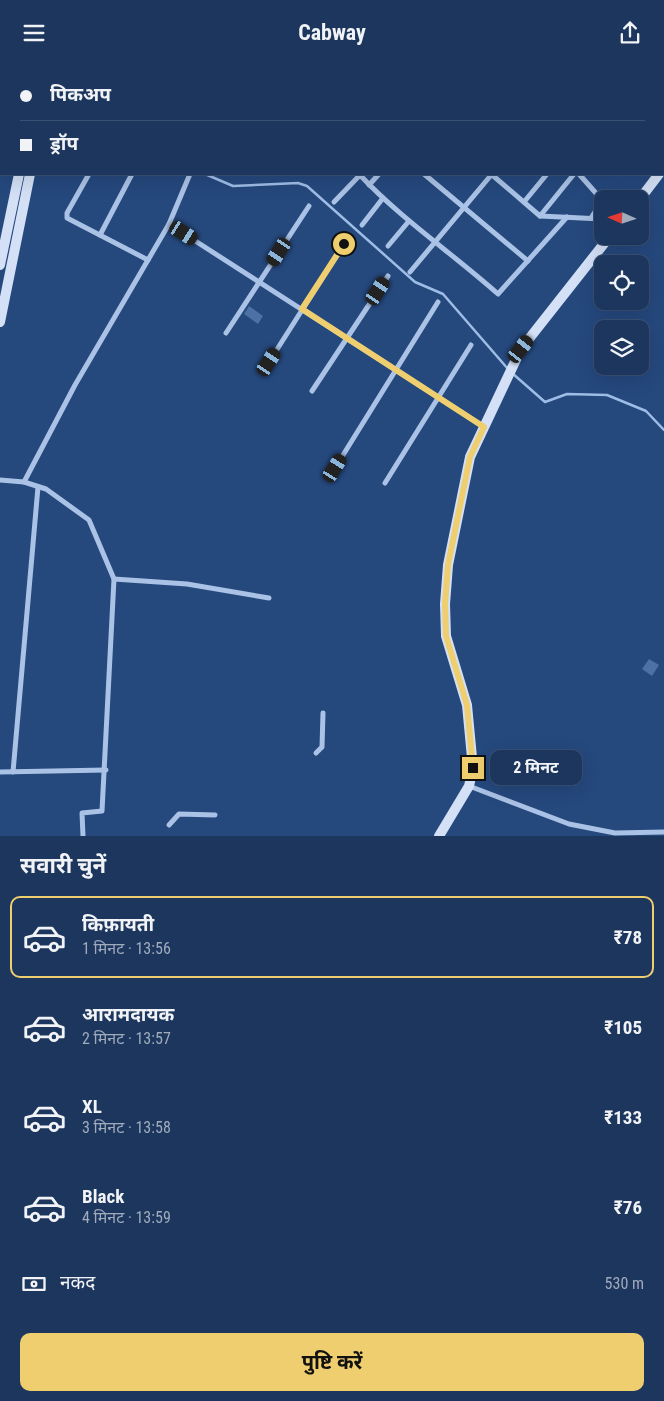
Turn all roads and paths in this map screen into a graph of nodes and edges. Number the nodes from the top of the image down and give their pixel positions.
1 (19, 175) edge
2 (30, 175) edge
3 (88, 175) edge
4 (131, 175) edge
5 (188, 175) edge
6 (359, 175) edge
7 (361, 175) edge
8 (378, 175) edge
9 (425, 175) edge
10 (491, 175) edge
11 (493, 175) edge
12 (546, 175) edge
13 (573, 175) edge
14 (580, 175) edge
15 (658, 175) edge
16 (369, 185) junction
17 (647, 190) edge
18 (594, 191) edge
19 (383, 198) junction
20 (334, 202) dead end
21 (524, 202) junction
22 (309, 206) dead end
23 (464, 207) junction
24 (594, 213) edge
25 (540, 216) junction
26 (567, 217) junction
27 (591, 218) junction
28 (594, 218) edge
29 (408, 221) junction
30 (169, 223) junction
31 (362, 225) dead end
32 (100, 235) junction
33 (435, 241) junction
34 (344, 244) dead end
35 (603, 245) edge
36 (388, 246) dead end
37 (148, 260) junction
38 (528, 261) junction
39 (0, 265) edge
40 (410, 272) dead end
41 (388, 276) dead end
42 (259, 282) junction
43 (438, 302) dead end
44 (302, 309) junction
45 (0, 322) edge
46 (226, 333) dead end
47 (347, 338) junction
48 (471, 345) dead end
49 (269, 362) dead end
50 (396, 370) junction
51 (312, 391) dead end
52 (438, 398) junction
53 (484, 427) junction
54 (335, 468) dead end
55 (0, 480) edge
56 (24, 482) junction
57 (384, 483) dead end
58 (38, 487) junction
59 (114, 579) junction
60 (269, 598) dead end
61 (323, 713) dead end
62 (316, 753) dead end
63 (106, 770) junction
64 (0, 772) edge
65 (13, 772) junction
66 (469, 787) junction
67 (215, 815) dead end
68 (169, 825) dead end
69 (664, 832) edge
70 (83, 836) edge
71 (439, 836) edge

1 - 39 street
2 - 45 street
3 - 32 street
4 - 32 street
5 - 30 street
6 - 20 street
7 - 16 street
8 - 16 street
9 - 23 street
10 - 23 street
11 - 21 street
12 - 21 street
13 - 25 street
14 - 18 street
15 - 17 street
16 - 19 street
19 - 29 street
19 - 31 street
21 - 25 street
22 - 42 street
23 - 33 street
23 - 38 street
24 - 27 street
25 - 26 street
26 - 27 street
26 - 38 street
27 - 28 street
29 - 33 street
29 - 36 street
30 - 37 street
30 - 42 street
32 - 37 street
33 - 38 street
33 - 40 street
34 - 44 street
35 - 53 street
37 - 56 street
41 - 47 street
42 - 44 street
42 - 46 street
43 - 50 street
44 - 47 street
44 - 49 street
47 - 50 street
47 - 51 street
48 - 52 street
50 - 52 street
50 - 54 street
52 - 53 street
52 - 57 street
53 - 66 street
55 - 56 street
56 - 58 street
58 - 59 street
58 - 65 street
59 - 60 street
59 - 63 street
61 - 62 street
63 - 65 street
63 - 70 street
64 - 65 street
66 - 69 street
66 - 71 street
67 - 68 street

